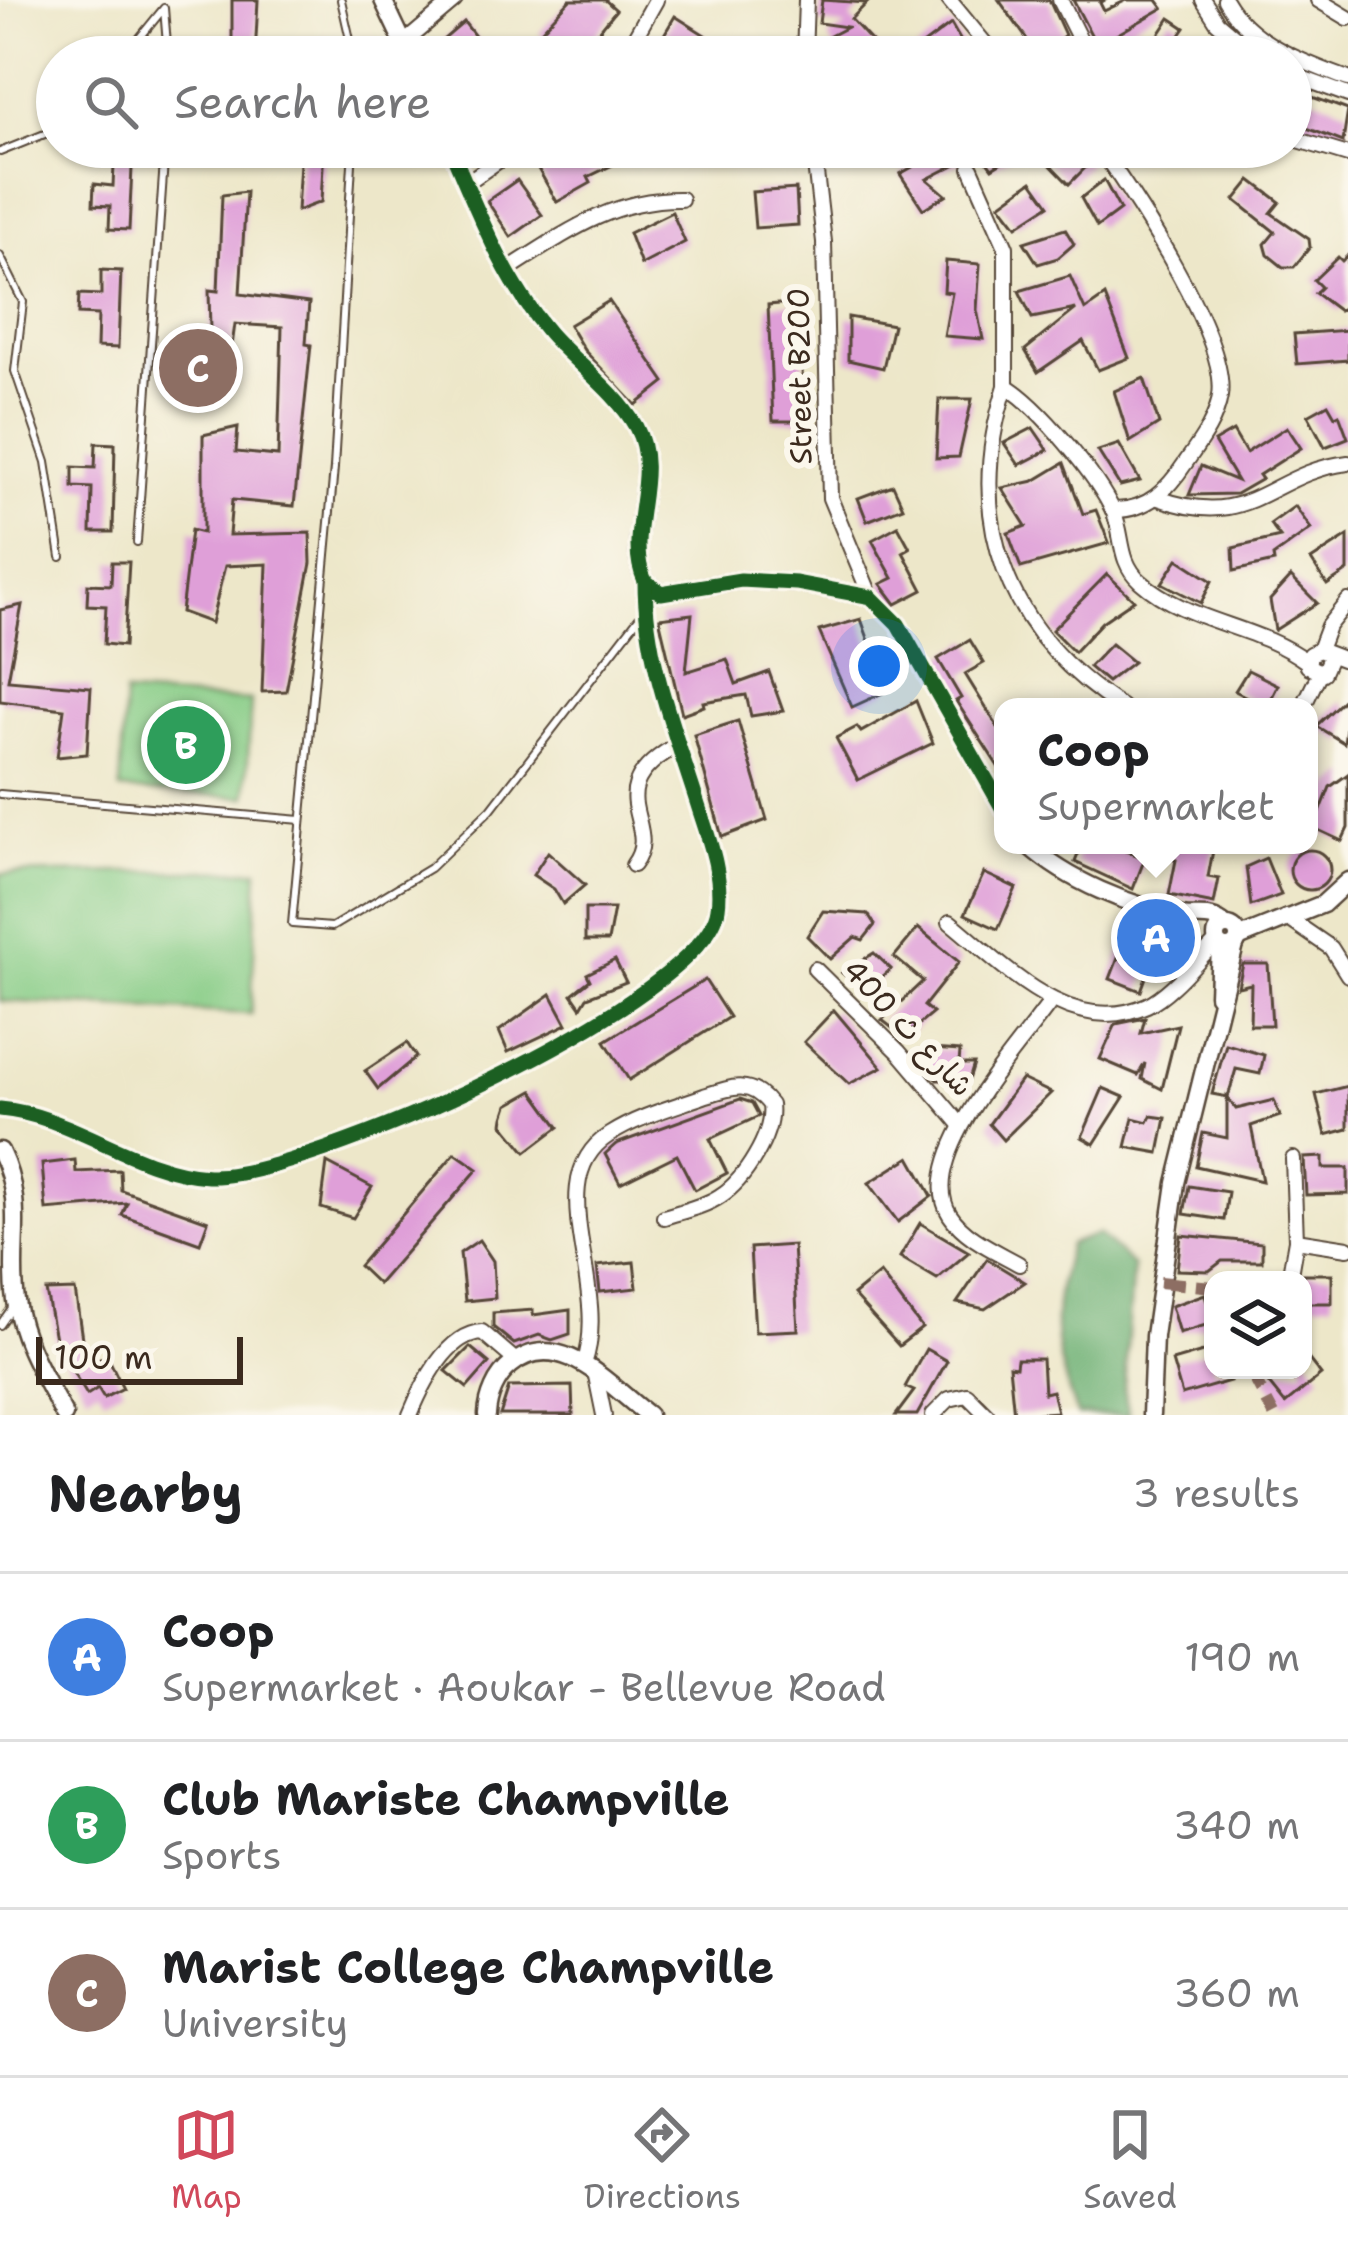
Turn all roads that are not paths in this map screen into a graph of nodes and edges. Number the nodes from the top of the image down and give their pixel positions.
1 (170, 0) edge
2 (340, 0) edge
3 (383, 0) edge
4 (455, 0) edge
5 (656, 0) edge
6 (806, 0) edge
7 (949, 0) edge
8 (1060, 0) edge
9 (1203, 0) edge
10 (1225, 0) edge
11 (1318, 0) edge
12 (164, 8) junction
13 (1348, 18) edge
14 (141, 36) edge
15 (166, 36) edge
16 (349, 36) edge
17 (400, 36) edge
18 (420, 36) edge
19 (636, 36) edge
20 (805, 36) edge
21 (979, 36) edge
22 (1078, 36) edge
23 (1233, 36) edge
24 (1258, 36) edge
25 (1312, 64) edge
26 (1348, 79) edge
27 (1312, 82) edge
28 (1348, 95) edge
29 (36, 137) edge
30 (1312, 144) edge
31 (0, 152) edge
32 (1348, 155) edge
33 (164, 168) edge
34 (352, 168) edge
35 (459, 168) edge
36 (488, 168) edge
37 (815, 168) edge
38 (971, 168) dead end
39 (1113, 168) edge
40 (466, 184) junction
41 (681, 199) dead end
42 (0, 256) edge
43 (507, 270) junction
44 (1006, 386) junction
45 (1348, 463) edge
46 (1158, 498) junction
47 (1113, 511) junction
48 (137, 542) dead end
49 (61, 557) dead end
50 (645, 581) junction
51 (871, 597) junction
52 (1348, 601) edge
53 (645, 610) junction
54 (1348, 661) edge
55 (1319, 664) junction
56 (1110, 698) edge
57 (1306, 698) edge
58 (679, 744) junction
59 (994, 793) edge
60 (0, 794) edge
61 (302, 820) junction
62 (1043, 854) edge
63 (633, 865) dead end
64 (1348, 881) edge
65 (1286, 917) junction
66 (950, 922) dead end
67 (1226, 937) junction
68 (815, 969) dead end
69 (1348, 975) edge
70 (1049, 1004) junction
71 (0, 1109) edge
72 (961, 1125) junction
73 (0, 1151) edge
74 (1293, 1159) dead end
75 (664, 1217) dead end
76 (1296, 1240) junction
77 (1348, 1248) edge
78 (1019, 1264) dead end
79 (1291, 1271) edge
80 (10, 1292) edge
81 (0, 1325) edge
82 (516, 1361) junction
83 (590, 1370) junction
84 (64, 1415) edge
85 (410, 1415) edge
86 (487, 1415) edge
87 (604, 1415) edge
88 (648, 1415) edge
89 (932, 1415) edge
90 (987, 1415) edge
91 (1151, 1415) edge

1 - 12 lane
2 - 16 lane
3 - 17 street
4 - 18 street
5 - 19 street
6 - 20 street
7 - 21 street
8 - 22 street
9 - 23 street
10 - 24 street
11 - 13 street
12 - 14 lane
12 - 15 lane
25 - 26 street
27 - 28 street
29 - 31 lane
30 - 32 street
33 - 48 lane
34 - 61 lane
35 - 40 street
36 - 40 street
37 - 51 street, Street B200
38 - 44 street
39 - 46 street
40 - 43 street
41 - 43 street
42 - 49 lane
43 - 50 street
44 - 47 street
44 - 56 street
45 - 46 street
46 - 47 street
47 - 55 street
50 - 51 street
50 - 53 street
51 - 59 street
52 - 55 street
53 - 58 street
53 - 61 lane
54 - 55 street
55 - 57 street
58 - 63 street
58 - 71 street
60 - 61 lane
62 - 67 street
64 - 65 street
65 - 67 street
65 - 69 street
66 - 70 street
67 - 70 street
67 - 91 street
68 - 72 street, شارع ث 400
70 - 72 street
72 - 78 street
73 - 80 street
74 - 76 street
75 - 83 street
76 - 77 street
76 - 79 street
80 - 81 lane
80 - 84 street
82 - 83 street
82 - 85 street
82 - 86 street
83 - 87 street
83 - 88 street
89 - 90 street

